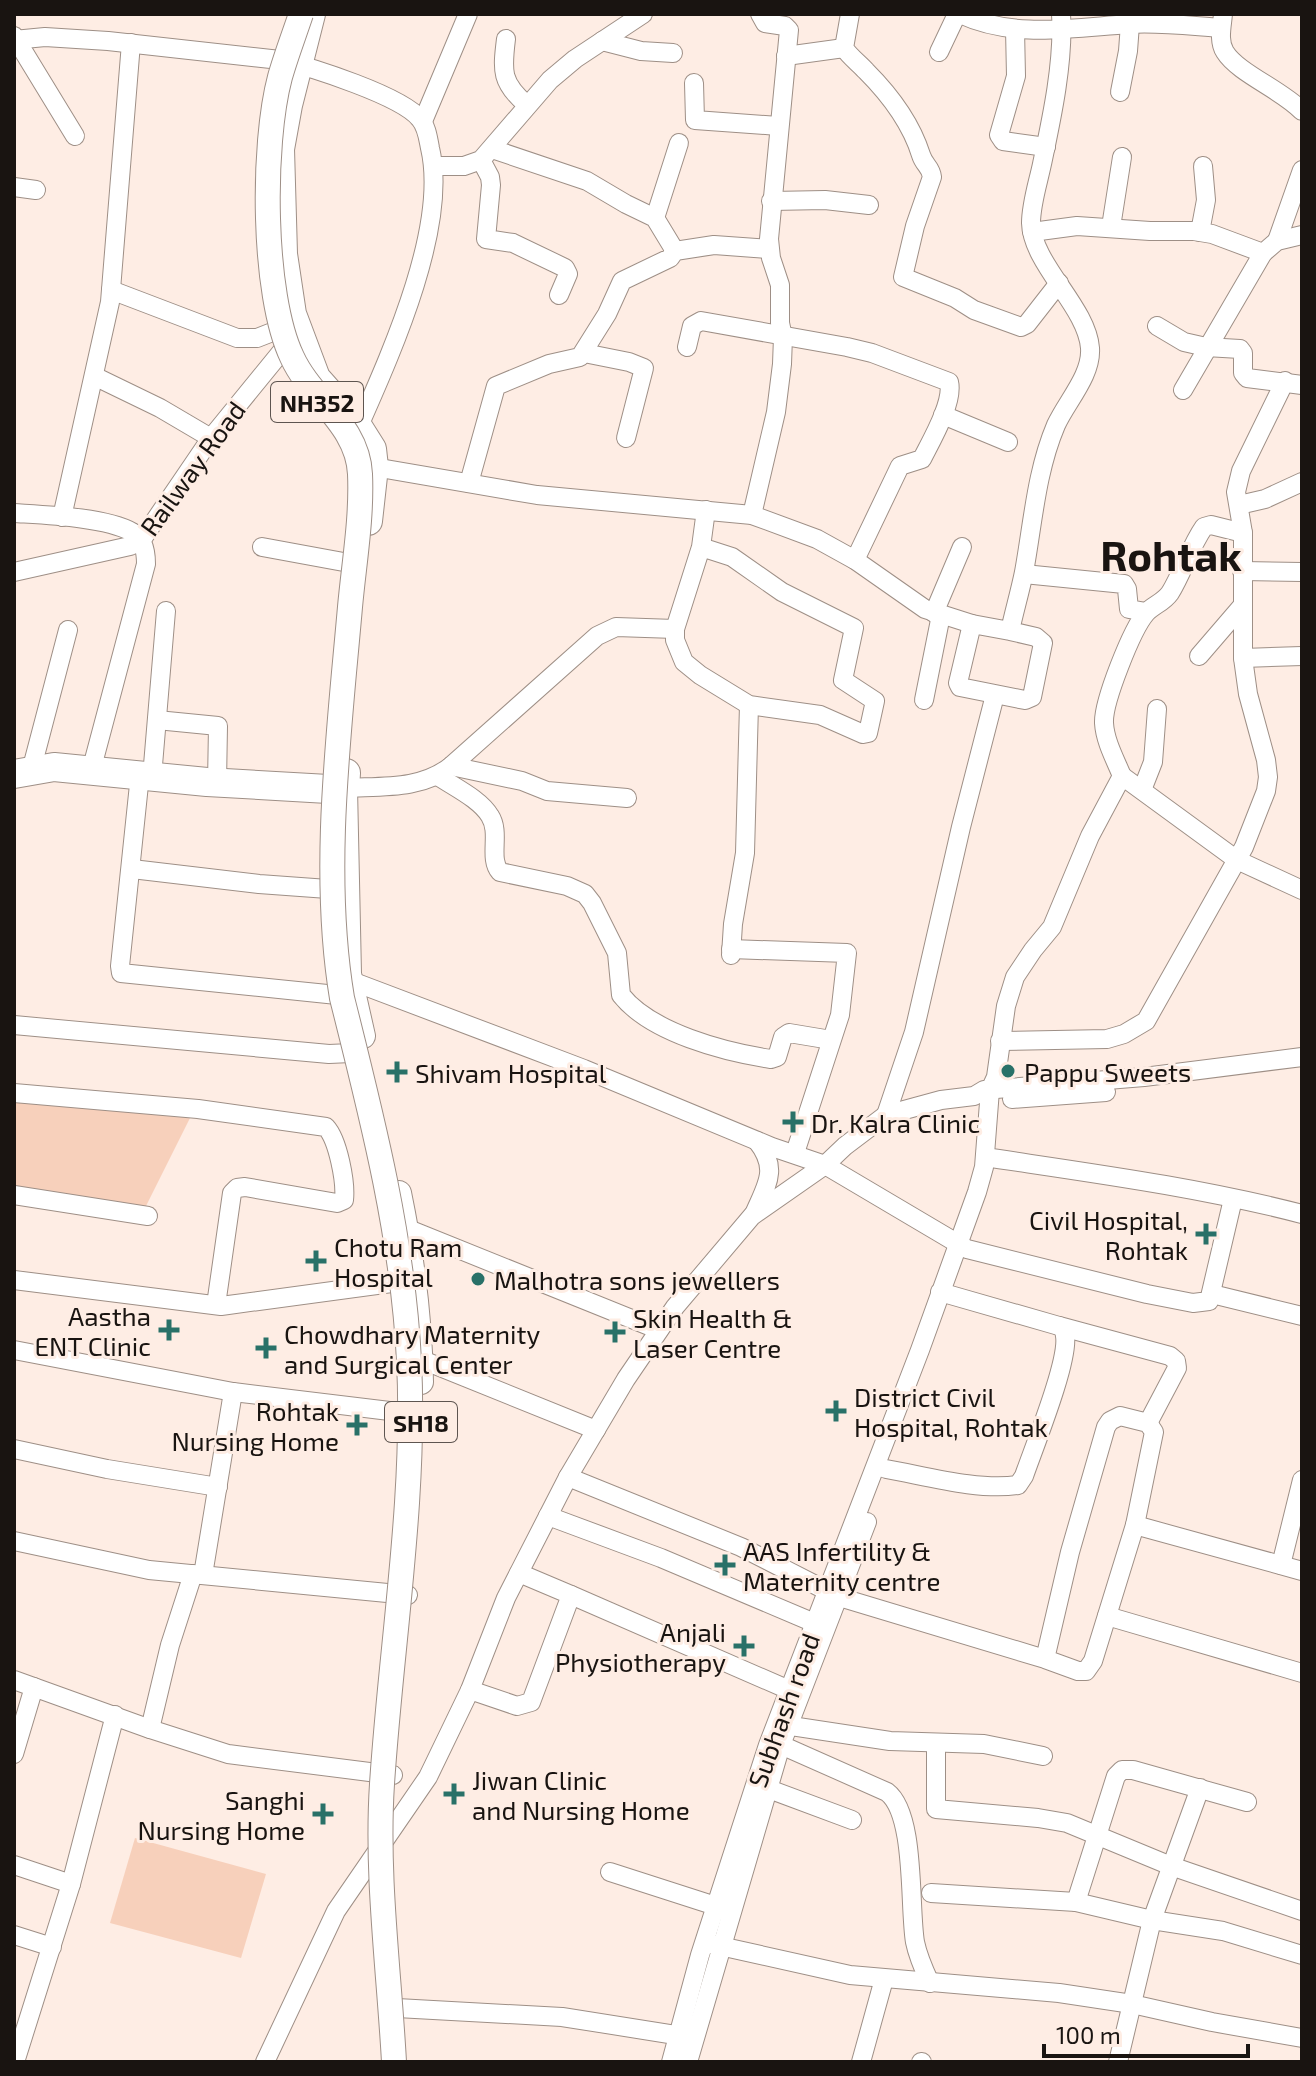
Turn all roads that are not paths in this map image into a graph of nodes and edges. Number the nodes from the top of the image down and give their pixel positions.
1 (293, 14) edge
2 (301, 14) edge
3 (311, 14) edge
4 (468, 14) edge
5 (643, 14) edge
6 (759, 14) edge
7 (850, 14) edge
8 (958, 14) edge
9 (1222, 21) edge
10 (1062, 23) edge
11 (1130, 24) junction
12 (1015, 29) junction
13 (15, 39) edge
14 (506, 39) dead end
15 (602, 41) junction
16 (131, 43) junction
17 (844, 48) junction
18 (939, 52) dead end
19 (673, 53) dead end
20 (786, 56) junction
21 (290, 62) junction
22 (694, 83) dead end
23 (1120, 92) dead end
24 (527, 105) junction
25 (1302, 111) edge
26 (423, 121) junction
27 (778, 126) junction
28 (75, 136) dead end
29 (679, 143) dead end
30 (1046, 147) junction
31 (486, 155) junction
32 (1122, 157) dead end
33 (435, 166) junction
34 (1203, 166) dead end
35 (1302, 170) edge
36 (14, 187) edge
37 (36, 190) dead end
38 (771, 201) junction
39 (869, 205) dead end
40 (655, 218) junction
41 (1111, 227) junction
42 (1032, 232) junction
43 (1200, 232) junction
44 (1302, 235) edge
45 (1270, 247) junction
46 (769, 249) junction
47 (675, 251) junction
48 (1059, 283) junction
49 (111, 290) junction
50 (559, 295) dead end
51 (1157, 326) dead end
52 (289, 337) junction
53 (783, 337) junction
54 (687, 347) dead end
55 (1206, 347) junction
56 (584, 353) junction
57 (94, 376) junction
58 (1294, 383) edge
59 (1183, 390) dead end
60 (943, 415) junction
61 (355, 435) junction
62 (211, 438) junction
63 (626, 438) dead end
64 (1008, 442) dead end
65 (374, 467) junction
66 (1302, 482) edge
67 (469, 483) junction
68 (1239, 505) junction
69 (706, 510) junction
70 (14, 513) edge
71 (752, 515) junction
72 (62, 517) junction
73 (1243, 533) junction
74 (141, 541) junction
75 (262, 547) dead end
76 (701, 547) junction
77 (962, 547) dead end
78 (855, 560) junction
79 (349, 563) junction
80 (1242, 571) junction
81 (14, 572) edge
82 (1302, 572) edge
83 (1024, 574) junction
84 (1242, 606) junction
85 (166, 611) dead end
86 (1146, 612) junction
87 (938, 614) junction
88 (972, 624) junction
89 (675, 629) junction
90 (68, 630) dead end
91 (1010, 631) junction
92 (1199, 656) dead end
93 (1302, 656) edge
94 (1243, 658) junction
95 (995, 695) junction
96 (924, 700) dead end
97 (749, 705) junction
98 (1157, 709) dead end
99 (157, 720) junction
100 (91, 771) junction
101 (445, 771) junction
102 (22, 773) edge
103 (146, 776) junction
104 (1122, 776) junction
105 (217, 783) junction
106 (337, 788) junction
107 (1142, 790) junction
108 (627, 798) dead end
109 (1237, 860) junction
110 (132, 869) junction
111 (328, 889) junction
112 (1302, 890) edge
113 (340, 983) junction
114 (14, 1025) edge
115 (831, 1040) junction
116 (1000, 1041) junction
117 (351, 1053) junction
118 (1302, 1057) edge
119 (1302, 1068) edge
120 (991, 1092) junction
121 (14, 1093) edge
122 (886, 1115) junction
123 (757, 1141) junction
124 (795, 1153) junction
125 (990, 1157) junction
126 (825, 1165) junction
127 (14, 1195) edge
128 (1233, 1199) junction
129 (1302, 1214) edge
130 (148, 1216) dead end
131 (752, 1216) junction
132 (406, 1228) junction
133 (962, 1246) junction
134 (406, 1277) junction
135 (14, 1280) edge
136 (944, 1294) junction
137 (1212, 1294) junction
138 (216, 1305) junction
139 (1301, 1313) edge
140 (1059, 1326) junction
141 (659, 1330) junction
142 (14, 1350) edge
143 (924, 1351) junction
144 (420, 1359) junction
145 (233, 1392) junction
146 (406, 1413) junction
147 (1148, 1423) junction
148 (596, 1430) junction
149 (14, 1449) edge
150 (886, 1469) junction
151 (568, 1477) junction
152 (1302, 1480) edge
153 (218, 1487) junction
154 (548, 1516) junction
155 (1135, 1525) junction
156 (14, 1541) edge
157 (1281, 1565) junction
158 (1302, 1571) edge
159 (519, 1573) junction
160 (198, 1575) junction
161 (401, 1594) junction
162 (834, 1594) junction
163 (571, 1595) junction
164 (1107, 1616) junction
165 (821, 1625) junction
166 (1045, 1659) junction
167 (1302, 1673) edge
168 (14, 1680) edge
169 (34, 1687) junction
170 (470, 1690) junction
171 (794, 1692) junction
172 (115, 1715) junction
173 (150, 1729) junction
174 (778, 1734) junction
175 (936, 1744) junction
176 (14, 1754) edge
177 (1043, 1756) dead end
178 (386, 1774) junction
179 (762, 1787) junction
180 (1200, 1788) junction
181 (1247, 1802) dead end
182 (852, 1820) dead end
183 (1098, 1836) junction
184 (382, 1844) junction
185 (14, 1865) edge
186 (1171, 1866) junction
187 (610, 1872) dead end
188 (71, 1884) junction
189 (931, 1893) dead end
190 (1076, 1902) junction
191 (724, 1908) junction
192 (1302, 1911) edge
193 (1152, 1920) junction
194 (14, 1935) edge
195 (712, 1944) junction
196 (52, 1947) junction
197 (1302, 1955) edge
198 (884, 1979) junction
199 (930, 1983) junction
200 (1132, 2004) junction
201 (397, 2008) junction
202 (686, 2037) junction
203 (1302, 2038) edge
204 (15, 2062) edge
205 (265, 2062) edge
206 (387, 2062) edge
207 (394, 2062) edge
208 (400, 2062) edge
209 (671, 2062) edge
210 (688, 2062) edge
211 (861, 2062) edge
212 (1118, 2062) edge

1 - 21 highway, NH352
2 - 207 main road, bridge
3 - 21 highway, NH352
4 - 26 street
5 - 15 street
6 - 20 street
7 - 17 street
8 - 12 street
8 - 18 street
9 - 11 street
9 - 25 street
10 - 11 street
10 - 12 street
10 - 30 street
11 - 23 street
12 - 30 street
13 - 16 street
13 - 28 street
14 - 24 street
15 - 19 street
15 - 24 street
16 - 21 street
16 - 49 street
17 - 20 street
17 - 48 street
20 - 27 street
21 - 26 street
21 - 52 highway, NH352
22 - 27 street
24 - 31 street
26 - 33 street
27 - 38 street
29 - 40 street
30 - 42 street
31 - 33 street
31 - 40 street
31 - 50 street
32 - 41 street
33 - 61 street
34 - 43 street
35 - 45 street
36 - 37 street
38 - 39 street
38 - 46 street
40 - 47 street
41 - 42 street
41 - 43 street
42 - 48 street
43 - 45 street
44 - 45 street
45 - 55 street
46 - 47 street
46 - 53 street
47 - 56 street
48 - 83 street
49 - 52 street
49 - 57 street
51 - 55 street
52 - 61 highway, NH352
52 - 62 street, Railway Road
53 - 54 street
53 - 60 street
53 - 71 street
55 - 58 street
55 - 59 street
56 - 63 street
56 - 67 street
57 - 62 street
57 - 72 street
58 - 68 street
60 - 64 street
60 - 78 street
61 - 65 highway, NH352
61 - 79 highway, NH352
62 - 74 street, Railway Road
65 - 67 street
65 - 106 highway, NH352
66 - 68 street
67 - 69 street
68 - 73 street
69 - 71 street
69 - 76 street
70 - 72 street
71 - 78 street
72 - 74 street
73 - 80 street
73 - 86 street
74 - 81 street, Railway Road
74 - 100 street
75 - 79 street
76 - 89 street
76 - 97 street
77 - 87 street
78 - 87 street
79 - 106 highway, NH352
80 - 82 street
80 - 84 street
83 - 86 street
83 - 91 street
84 - 92 street
84 - 94 street
85 - 99 street
86 - 104 street
87 - 88 street
87 - 96 street
88 - 91 street
88 - 95 street
89 - 97 street
89 - 101 street
90 - 102 street
91 - 95 street
93 - 94 street
94 - 109 street
95 - 122 street
97 - 115 street
98 - 107 street
99 - 103 street
99 - 105 street
100 - 102 highway
100 - 103 highway
101 - 106 street
101 - 108 street
101 - 115 street
103 - 105 highway
103 - 110 street
104 - 107 street
104 - 116 street, Subhash road
105 - 106 highway
106 - 111 main road, SH18
106 - 113 main road, SH18
107 - 109 street
109 - 112 street
109 - 116 street
110 - 111 street
110 - 113 street
111 - 113 main road, SH18
113 - 117 main road, SH18
113 - 123 street
113 - 132 main road, SH18
114 - 117 street
115 - 124 street
116 - 120 street, Subhash road
117 - 134 main road, SH18
118 - 120 street
119 - 120 street
120 - 122 street
120 - 125 street, Subhash road
121 - 138 street
122 - 126 street
123 - 124 street
123 - 131 street
124 - 126 street
125 - 128 street
125 - 133 street, Subhash road
126 - 131 street
126 - 133 street
127 - 130 street
128 - 129 street
128 - 137 street
131 - 141 street
132 - 134 main road, SH18
132 - 141 street
133 - 136 street, Subhash road
133 - 137 street
134 - 138 street
134 - 144 main road, SH18
134 - 146 main road, SH18
135 - 138 street
136 - 140 street
136 - 143 street, Subhash road
137 - 139 street
140 - 147 street
140 - 150 street
141 - 148 street
142 - 145 street
143 - 150 street, Subhash road
143 - 162 street, Subhash road
144 - 148 street
144 - 161 main road, SH18
145 - 146 street
145 - 153 street
146 - 161 main road, SH18
147 - 155 street
147 - 166 street
148 - 151 street
149 - 153 street
150 - 162 street, Subhash road
151 - 154 street
151 - 162 street
152 - 157 street
153 - 160 street
154 - 159 street
154 - 165 street
155 - 157 street
155 - 164 street
156 - 160 street
157 - 158 street
159 - 163 street
159 - 170 street
160 - 161 street
160 - 173 street
161 - 178 main road, SH18
162 - 165 street, Subhash road
162 - 166 street
163 - 170 street
163 - 171 street
164 - 166 street
164 - 167 street
165 - 171 street, Subhash road
168 - 169 street
169 - 172 street
169 - 176 street
170 - 184 street
171 - 174 street, Subhash road
172 - 173 street
172 - 188 street
173 - 178 street
174 - 175 street
174 - 179 street, Subhash road
174 - 199 street
175 - 177 street
175 - 183 street
178 - 184 main road, SH18
179 - 182 street
179 - 191 street, Subhash road
180 - 181 street
180 - 183 street
180 - 186 street
183 - 186 street
183 - 190 street
184 - 201 main road, SH18
184 - 205 street
184 - 206 main road, SH18
185 - 188 street
186 - 192 street
186 - 193 street
187 - 191 street
188 - 196 street
189 - 190 street
190 - 193 street
191 - 195 street, Subhash road
193 - 197 street
193 - 200 street
194 - 196 street
195 - 198 street
195 - 202 street, Subhash road
196 - 204 street
198 - 199 street
198 - 211 street
199 - 200 street
200 - 203 street
200 - 212 street
201 - 202 street
201 - 208 main road, SH18
202 - 209 street, Subhash road
202 - 210 street, Subhash road

